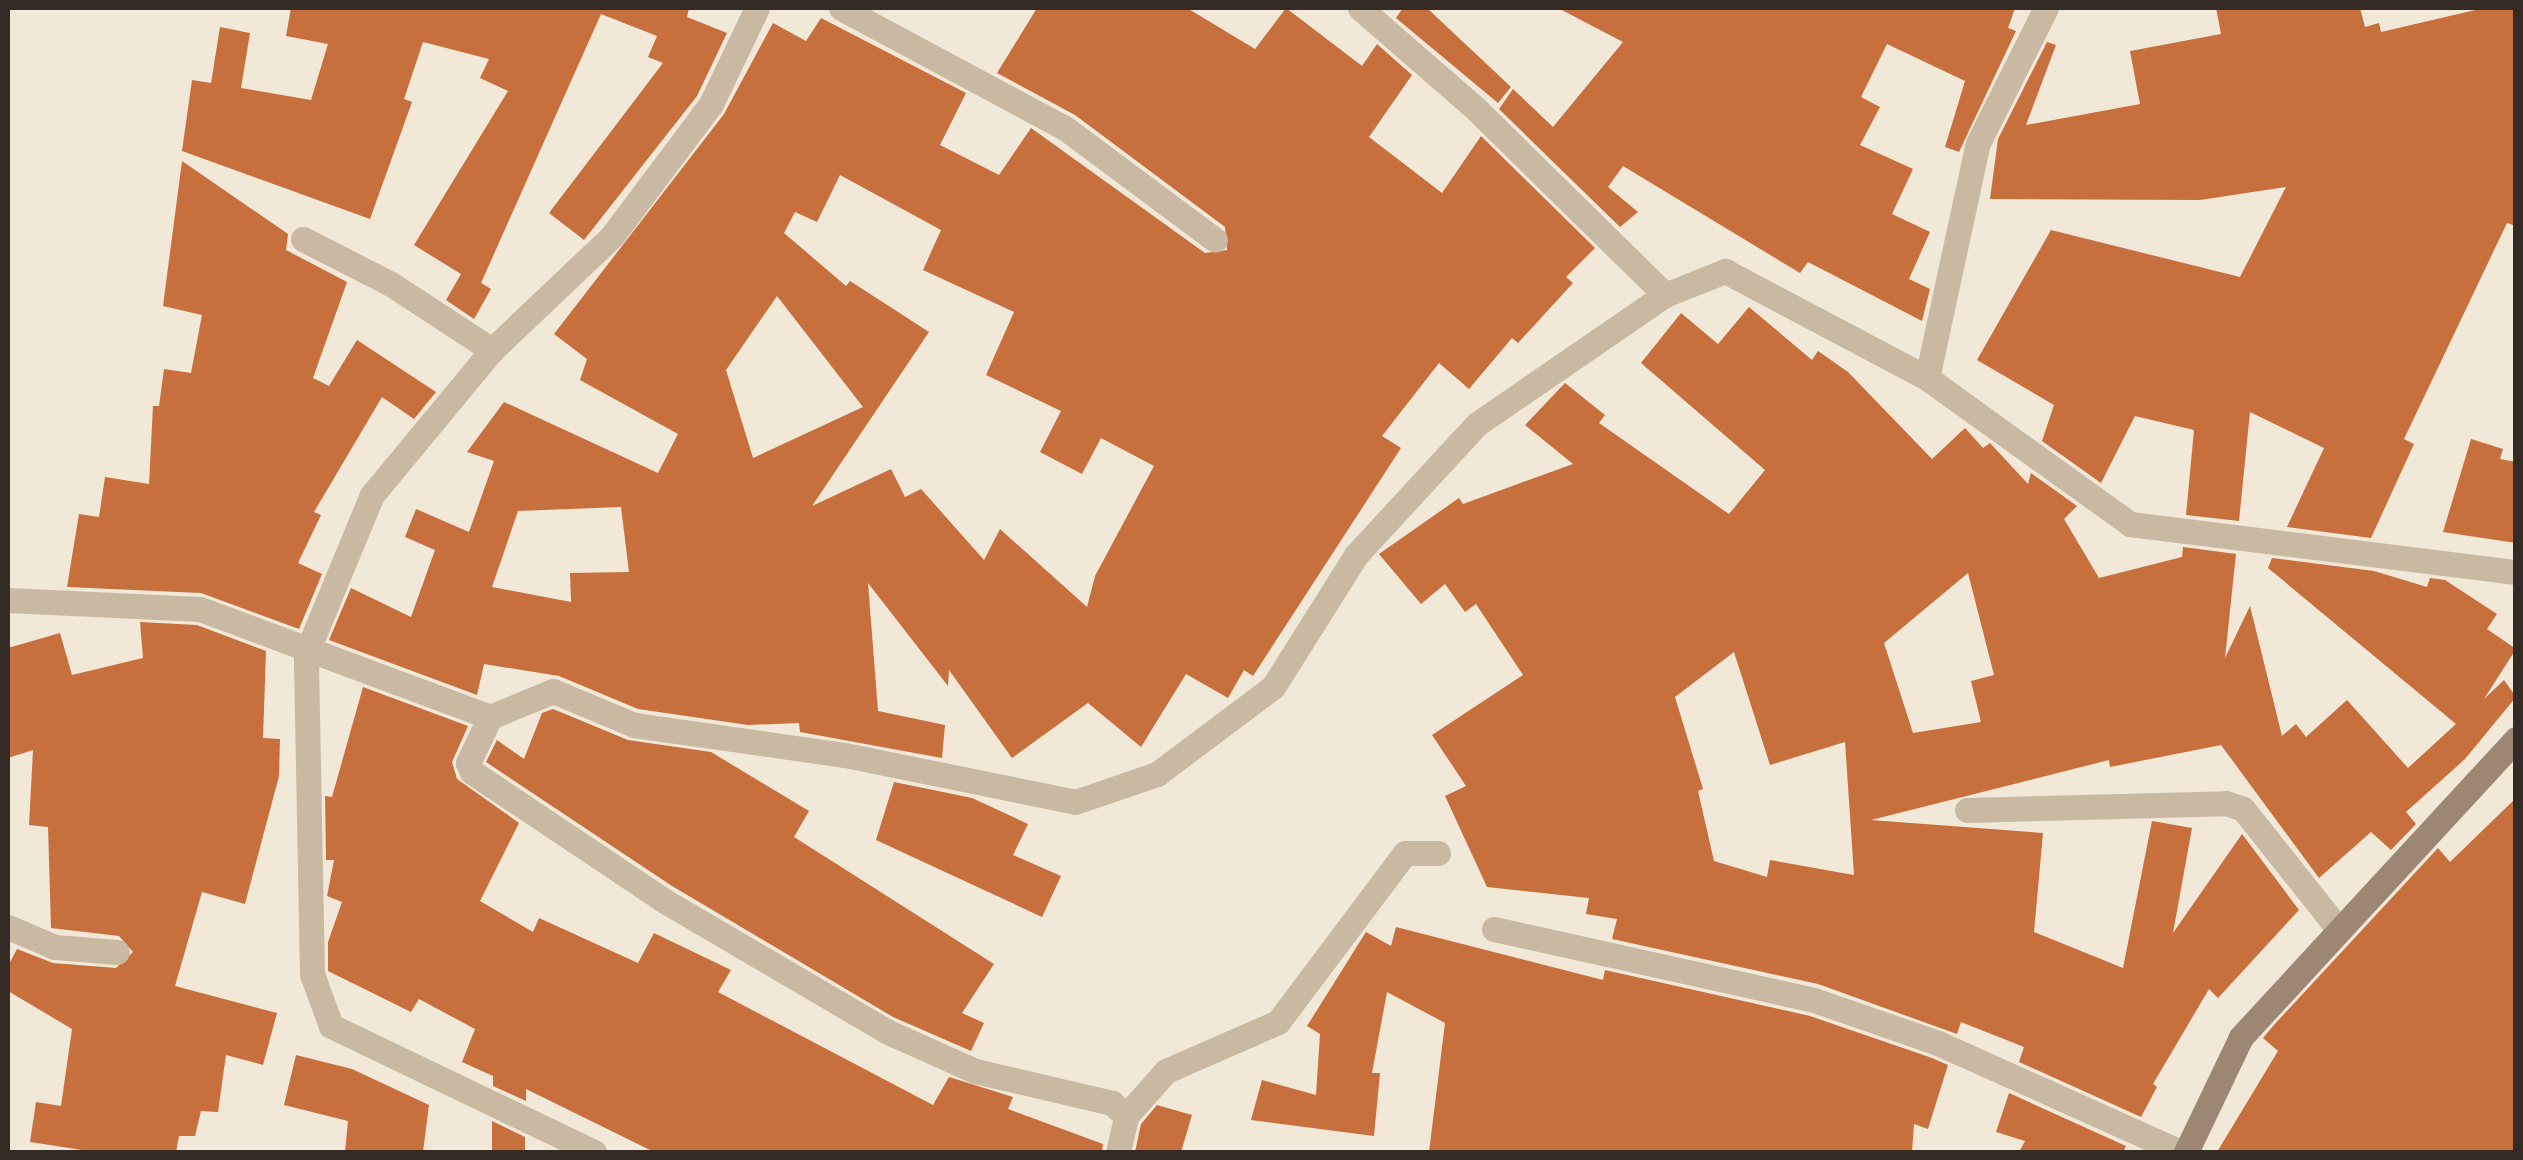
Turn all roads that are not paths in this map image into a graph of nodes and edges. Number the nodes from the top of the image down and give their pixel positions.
1 (757, 8) edge
2 (842, 8) edge
3 (1360, 8) edge
4 (2046, 8) edge
5 (303, 238) dead end
6 (1215, 240) dead end
7 (1665, 294) junction
8 (492, 350) junction
9 (1927, 378) junction
10 (2516, 572) edge
11 (8, 600) edge
12 (306, 654) junction
13 (490, 718) junction
14 (2516, 740) edge
15 (1967, 810) dead end
16 (1438, 853) dead end
17 (8, 927) edge
18 (2338, 928) junction
19 (1494, 929) dead end
20 (118, 952) dead end
21 (1126, 1116) junction
22 (594, 1152) edge
23 (1118, 1152) edge
24 (2183, 1152) edge

1 - 8 street
2 - 6 street
3 - 7 street
4 - 9 street
5 - 8 street
7 - 9 street
7 - 13 street
8 - 12 street
9 - 10 street
11 - 12 street
12 - 13 street
12 - 22 street
13 - 21 street
14 - 18 street
15 - 18 street
16 - 21 street
17 - 20 street
18 - 24 street
19 - 24 street
21 - 23 street

